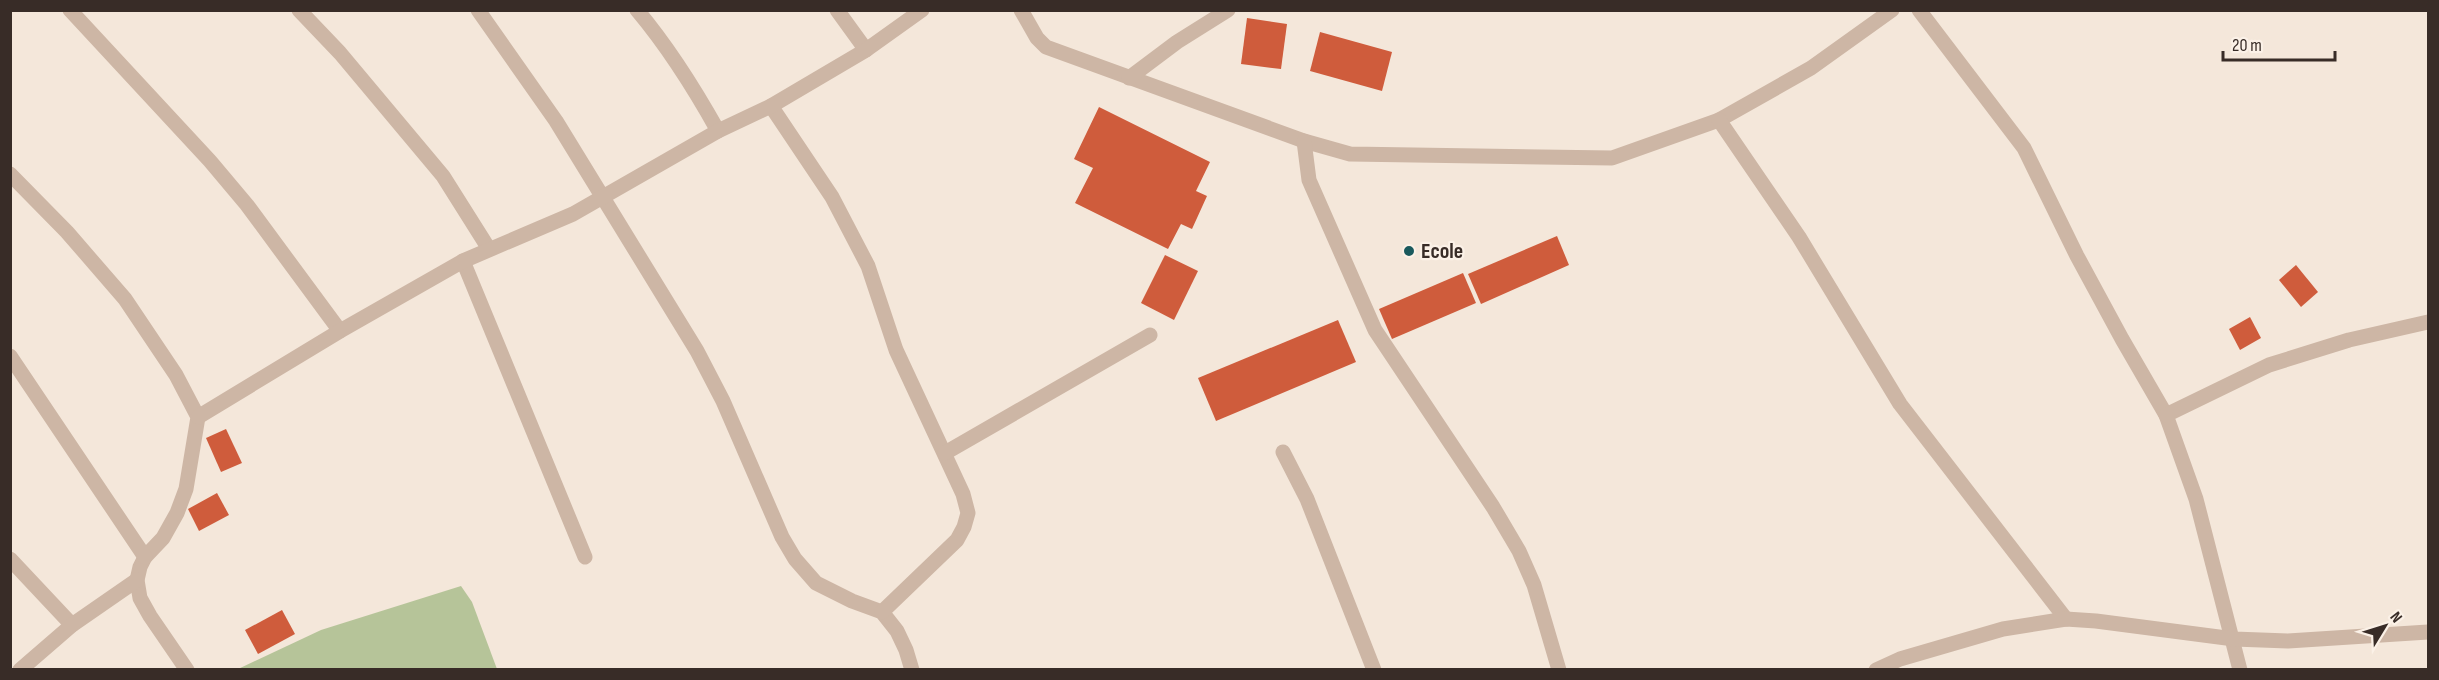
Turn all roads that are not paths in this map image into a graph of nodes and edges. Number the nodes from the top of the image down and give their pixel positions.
1 (70, 10) edge
2 (299, 10) edge
3 (478, 10) edge
4 (637, 10) edge
5 (837, 10) edge
6 (922, 10) edge
7 (1021, 10) edge
8 (1228, 10) edge
9 (1892, 10) edge
10 (1919, 10) edge
11 (866, 50) junction
12 (1129, 78) junction
13 (771, 106) junction
14 (1719, 120) junction
15 (718, 131) junction
16 (1304, 141) junction
17 (10, 174) edge
18 (603, 196) junction
19 (489, 249) junction
20 (463, 261) junction
21 (2428, 322) edge
22 (340, 331) junction
23 (1150, 335) dead end
24 (10, 356) edge
25 (2166, 415) junction
26 (198, 417) junction
27 (1282, 452) dead end
28 (945, 453) junction
29 (145, 557) junction
30 (585, 557) dead end
31 (10, 559) edge
32 (137, 580) junction
33 (882, 612) junction
34 (2066, 619) junction
35 (72, 624) junction
36 (2428, 632) edge
37 (2234, 639) junction
38 (20, 669) edge
39 (187, 669) edge
40 (912, 669) edge
41 (1374, 669) edge
42 (1559, 669) edge
43 (1876, 669) edge
44 (2240, 669) edge

1 - 22 street
2 - 19 street
3 - 18 street
4 - 15 street
5 - 11 street
6 - 11 street
7 - 12 street
8 - 12 street
9 - 14 street
10 - 25 street
11 - 13 street
12 - 16 street
13 - 15 street
13 - 28 street
14 - 16 street
14 - 34 street
15 - 18 street
16 - 42 street
17 - 26 street
18 - 19 street
18 - 33 street
19 - 20 street
20 - 22 street
20 - 30 street
21 - 25 street
22 - 26 street
23 - 28 street
24 - 29 street
25 - 37 street
26 - 29 street
27 - 41 street
28 - 33 street
29 - 32 street
31 - 35 street
32 - 35 street
32 - 39 street
33 - 40 street
34 - 37 street
34 - 43 street
35 - 38 street
36 - 37 street
37 - 44 street

